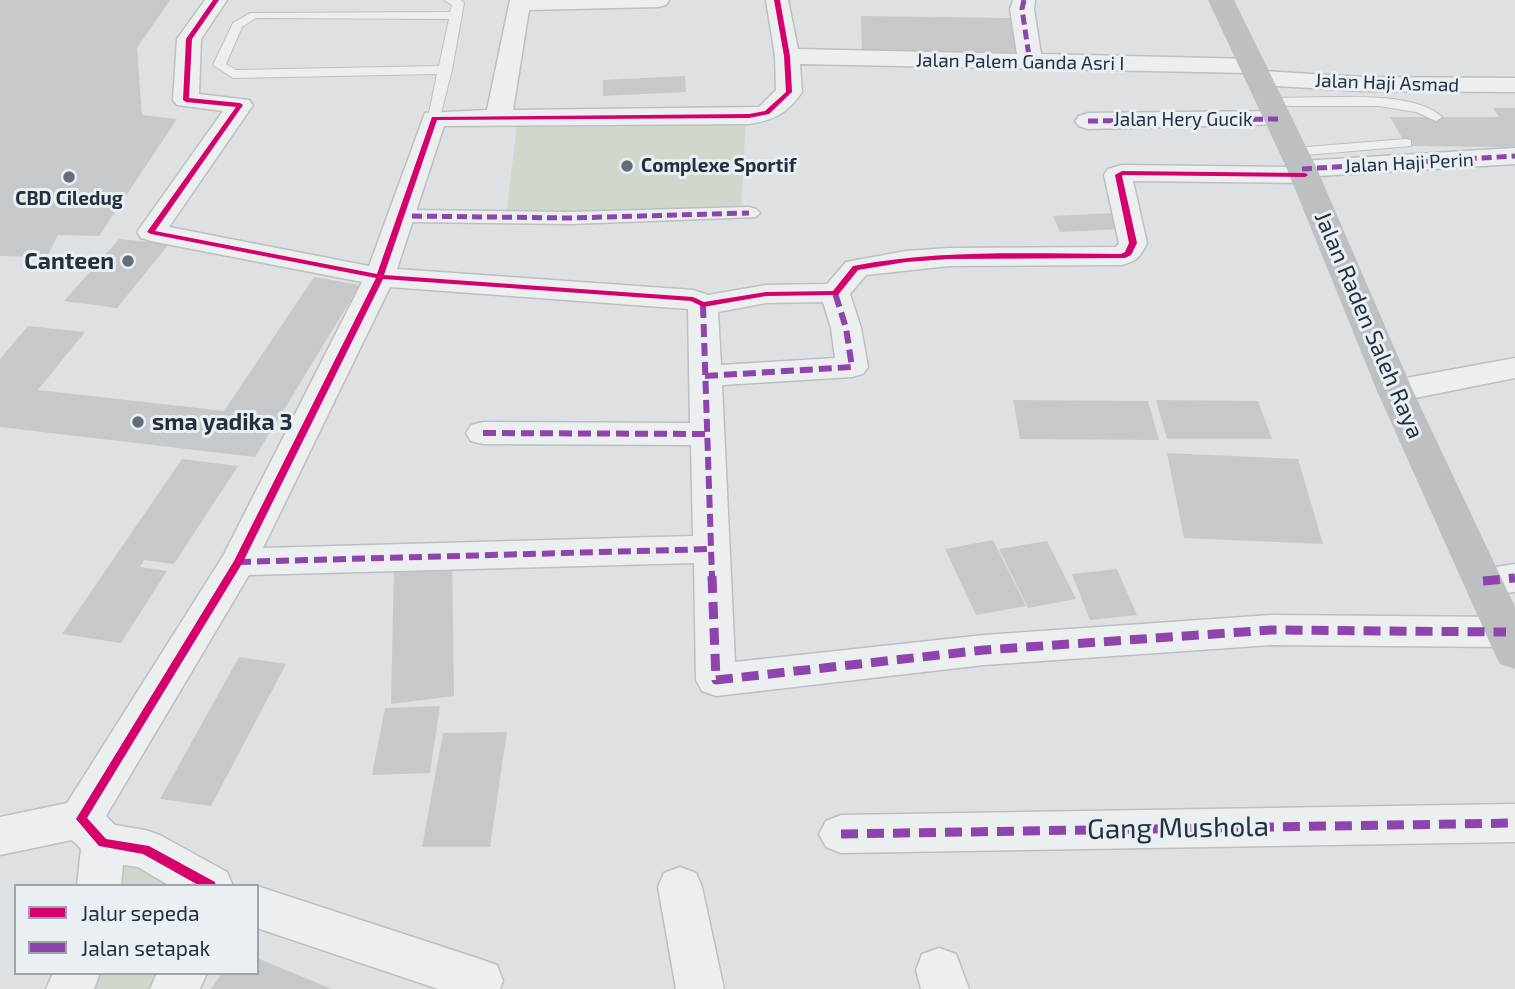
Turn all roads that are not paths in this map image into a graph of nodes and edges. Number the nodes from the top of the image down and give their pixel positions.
1 (216, 0) edge
2 (450, 0) edge
3 (658, 0) edge
4 (776, 0) edge
5 (1024, 0) edge
6 (1221, 0) edge
7 (455, 16) junction
8 (787, 56) junction
9 (1030, 63) junction
10 (446, 70) junction
11 (1515, 85) edge
12 (1265, 91) junction
13 (499, 116) junction
14 (1436, 117) dead end
15 (434, 118) junction
16 (1088, 121) dead end
17 (1406, 143) dead end
18 (1515, 156) edge
19 (1300, 165) junction
20 (749, 213) dead end
21 (412, 216) dead end
22 (380, 277) junction
23 (835, 293) junction
24 (703, 305) junction
25 (1515, 369) edge
26 (705, 376) junction
27 (1395, 391) junction
28 (483, 433) dead end
29 (708, 434) junction
30 (710, 549) junction
31 (237, 562) junction
32 (1499, 580) edge
33 (1510, 642) edge
34 (1515, 823) edge
35 (92, 831) junction
36 (841, 834) dead end
37 (0, 836) edge
38 (99, 884) edge
39 (207, 884) edge
40 (680, 887) dead end
41 (259, 907) edge
42 (480, 981) dead end
43 (701, 989) edge

1 - 22 street
2 - 7 lane
3 - 13 street
4 - 8 street
5 - 9 street
6 - 12 main road, Jalan Raden Saleh Raya
7 - 10 lane
7 - 10 lane
8 - 9 street, Jalan Palem Ganda Asri I
8 - 13 street
9 - 12 street, Jalan Palem Ganda Asri I
10 - 15 lane
11 - 12 street, Jalan Haji Asmad
12 - 14 lane
12 - 16 street, Jalan Hery Gucik
12 - 19 main road, Jalan Raden Saleh Raya
13 - 15 street
15 - 22 street
17 - 19 lane
18 - 19 street, Jalan Haji Perin
19 - 23 street, Jalan Haji Perin
19 - 27 main road, Jalan Raden Saleh Raya
20 - 21 street
22 - 24 street
22 - 31 street
23 - 24 street
23 - 26 street
24 - 26 street
25 - 27 street
26 - 29 street
27 - 32 main road, Jalan Raden Saleh Raya
28 - 29 street
29 - 30 street
30 - 31 street
30 - 33 street
31 - 35 street
32 - 33 main road, Jalan Raden Saleh Raya
34 - 36 street, Gang Mushola
35 - 37 street
35 - 38 street
35 - 39 street
40 - 43 street
41 - 42 street

